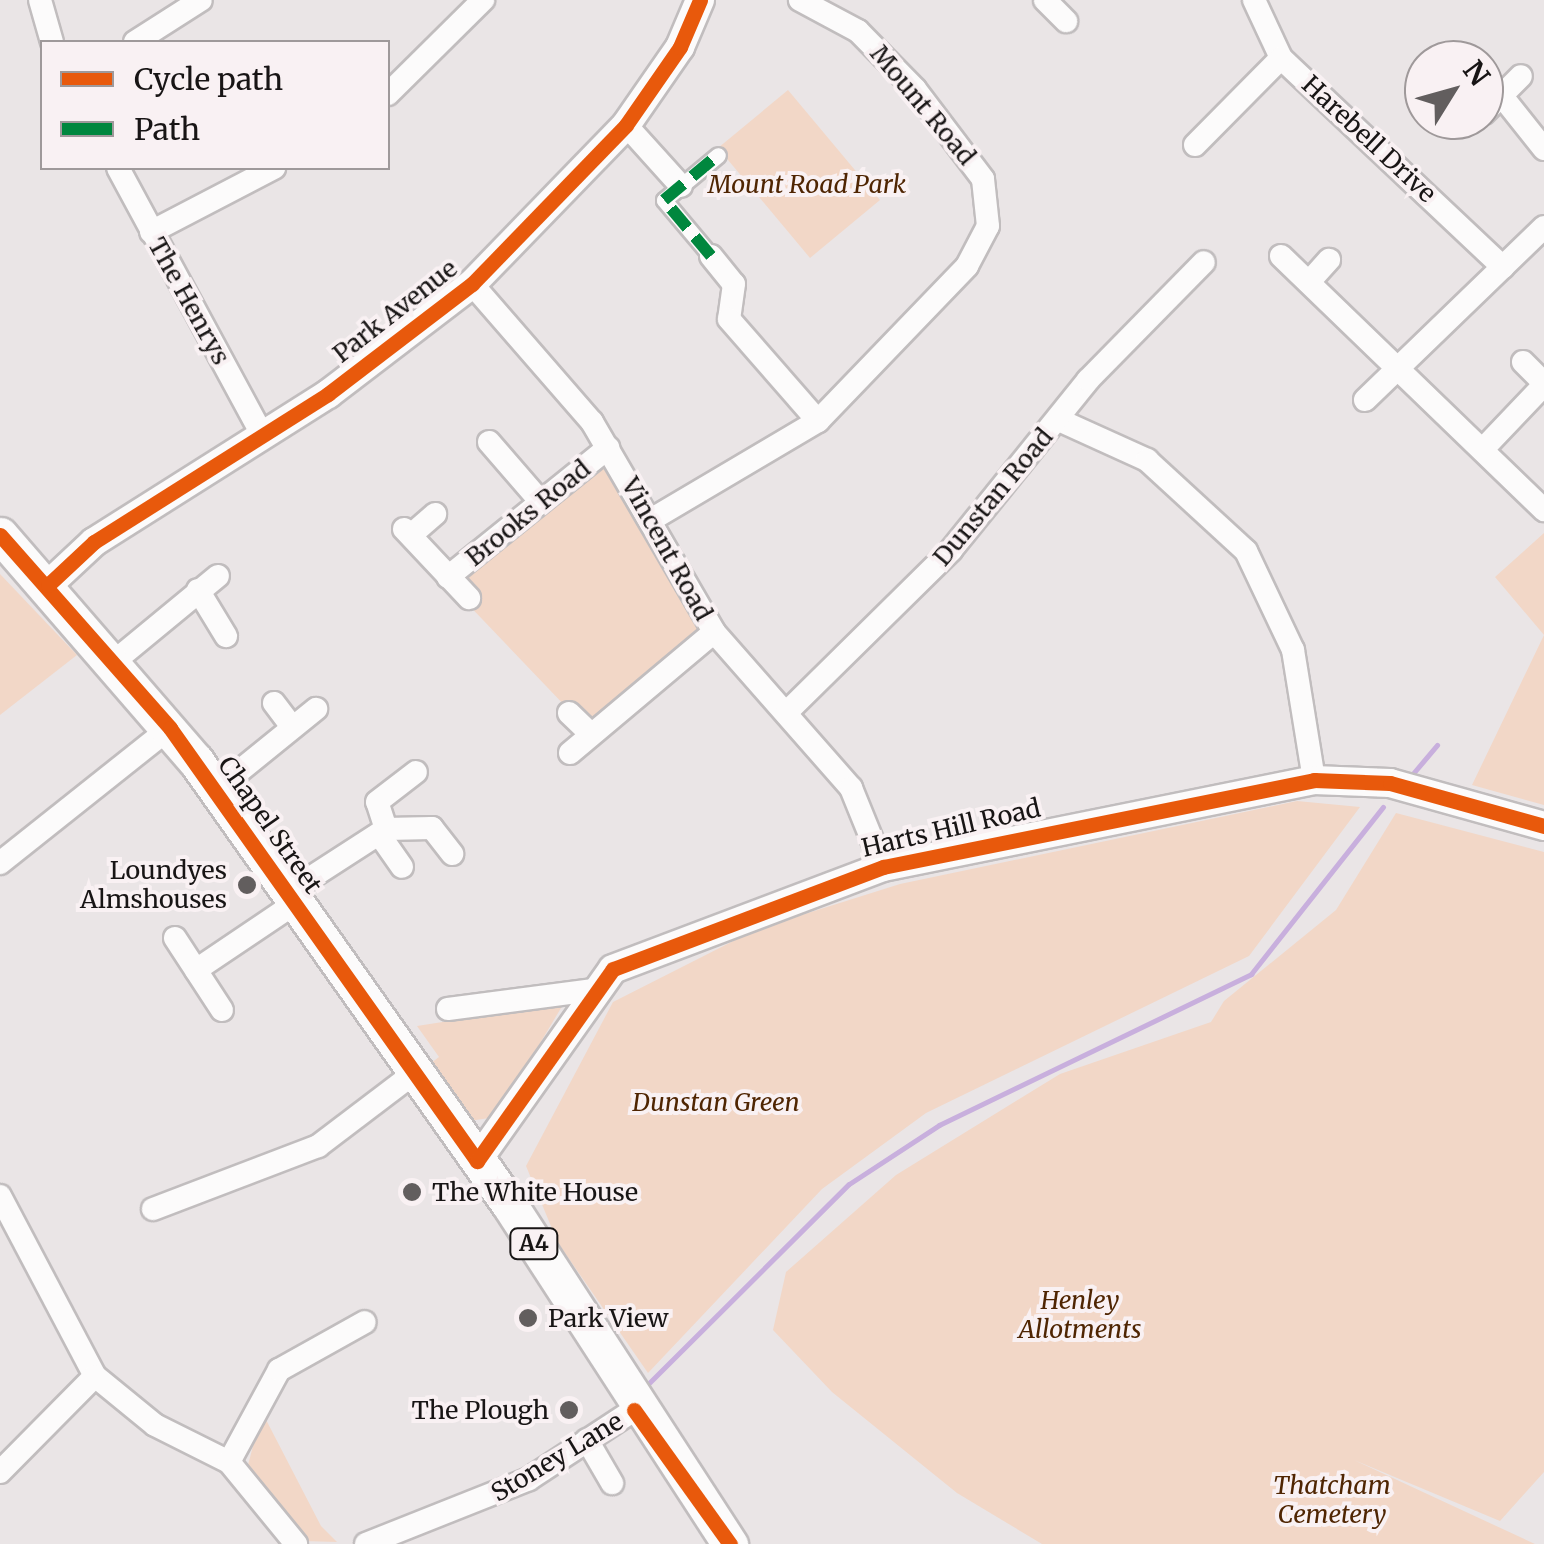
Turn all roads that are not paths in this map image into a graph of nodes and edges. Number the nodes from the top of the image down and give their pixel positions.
1 (40, 0) edge
2 (201, 0) edge
3 (483, 0) edge
4 (700, 0) edge
5 (800, 0) edge
6 (1046, 0) edge
7 (1254, 0) edge
8 (1066, 21) dead end
9 (51, 40) edge
10 (137, 40) edge
11 (1281, 58) junction
12 (1520, 76) dead end
13 (390, 92) edge
14 (1504, 93) edge
15 (1504, 98) edge
16 (626, 125) junction
17 (1195, 145) dead end
18 (1544, 149) edge
19 (718, 155) dead end
20 (658, 160) junction
21 (119, 170) edge
22 (270, 170) edge
23 (640, 176) dead end
24 (681, 186) junction
25 (1544, 227) edge
26 (151, 232) junction
27 (711, 256) joint
28 (1281, 256) dead end
29 (1329, 260) dead end
30 (1503, 266) junction
31 (1200, 274) dead end
32 (1309, 282) junction
33 (472, 284) junction
34 (1523, 362) dead end
35 (1398, 367) junction
36 (1544, 384) edge
37 (1365, 400) dead end
38 (1059, 420) junction
39 (818, 421) junction
40 (262, 434) junction
41 (489, 442) dead end
42 (608, 448) junction
43 (1483, 448) junction
44 (542, 502) junction
45 (1544, 510) edge
46 (436, 514) dead end
47 (654, 518) junction
48 (0, 535) edge
49 (0, 554) edge
50 (218, 576) dead end
51 (448, 577) junction
52 (45, 581) junction
53 (198, 590) junction
54 (469, 598) dead end
55 (714, 632) junction
56 (226, 636) dead end
57 (116, 660) junction
58 (274, 703) dead end
59 (316, 710) dead end
60 (569, 712) dead end
61 (787, 712) junction
62 (292, 727) junction
63 (170, 728) junction
64 (590, 733) junction
65 (570, 753) dead end
66 (416, 772) dead end
67 (1314, 780) junction
68 (216, 790) junction
69 (1544, 826) edge
70 (382, 831) junction
71 (452, 854) dead end
72 (0, 863) edge
73 (402, 867) dead end
74 (883, 867) junction
75 (291, 898) junction
76 (174, 938) dead end
77 (196, 970) junction
78 (592, 990) junction
79 (448, 1009) dead end
80 (222, 1010) dead end
81 (413, 1074) junction
82 (476, 1160) junction
83 (0, 1196) edge
84 (153, 1209) dead end
85 (365, 1322) dead end
86 (95, 1376) junction
87 (634, 1410) junction
88 (587, 1440) junction
89 (228, 1462) junction
90 (0, 1472) edge
91 (612, 1483) dead end
92 (296, 1544) edge
93 (366, 1544) edge
94 (730, 1544) edge

1 - 9 street
2 - 10 street
3 - 13 street
4 - 16 street, Park Avenue
5 - 39 street, Mount Road
6 - 8 street
7 - 11 street, Harebell Drive
11 - 17 street
11 - 30 street, Harebell Drive
12 - 14 street
15 - 18 street
16 - 20 street
16 - 33 street, Park Avenue
19 - 24 street
20 - 23 street
20 - 24 street
21 - 26 street, The Henrys
22 - 26 street
24 - 27 street
25 - 30 street
26 - 40 street, The Henrys
27 - 39 street
28 - 32 street
29 - 32 street
30 - 35 street
31 - 38 street, Dunstan Road
32 - 35 street
33 - 40 street, Park Avenue
33 - 42 street, Vincent Road
34 - 36 street
35 - 37 street
35 - 43 street
36 - 43 street
38 - 61 street, Dunstan Road
38 - 67 street
39 - 47 street, Mount Road
40 - 52 street, Park Avenue
41 - 44 street
42 - 44 street, Brooks Road
42 - 47 street, Vincent Road
43 - 45 street
44 - 51 street, Brooks Road
46 - 51 street, Brooks Road
47 - 55 street, Vincent Road
48 - 52 main road, Chapel Street / A4
49 - 52 main road
50 - 53 street
51 - 54 street, Brooks Road
52 - 57 main road, Chapel Street / A4
53 - 56 street
53 - 57 street
55 - 61 street, Vincent Road
55 - 64 street
57 - 63 main road, Chapel Street / A4
58 - 62 street
59 - 62 street
60 - 64 street
61 - 74 street, Vincent Road
62 - 68 street
63 - 68 main road, Chapel Street / A4
63 - 72 street
64 - 65 street
66 - 70 street
67 - 69 street, Harts Hill Road
67 - 74 street, Harts Hill Road
68 - 75 main road, Chapel Street / A4
70 - 71 street
70 - 73 street
70 - 75 street
74 - 78 street, Harts Hill Road
75 - 77 street
75 - 81 main road, Chapel Street / A4
76 - 77 street
77 - 80 street
78 - 79 street, Harts Hill Road
78 - 82 street, Harts Hill Road
81 - 82 main road, Chapel Street / A4
81 - 84 street
82 - 87 main road, A4
83 - 86 street
85 - 89 street
86 - 89 street
86 - 90 street
87 - 88 street, Stoney Lane
87 - 94 main road, A4
88 - 91 street
88 - 93 street, Stoney Lane
89 - 92 street

